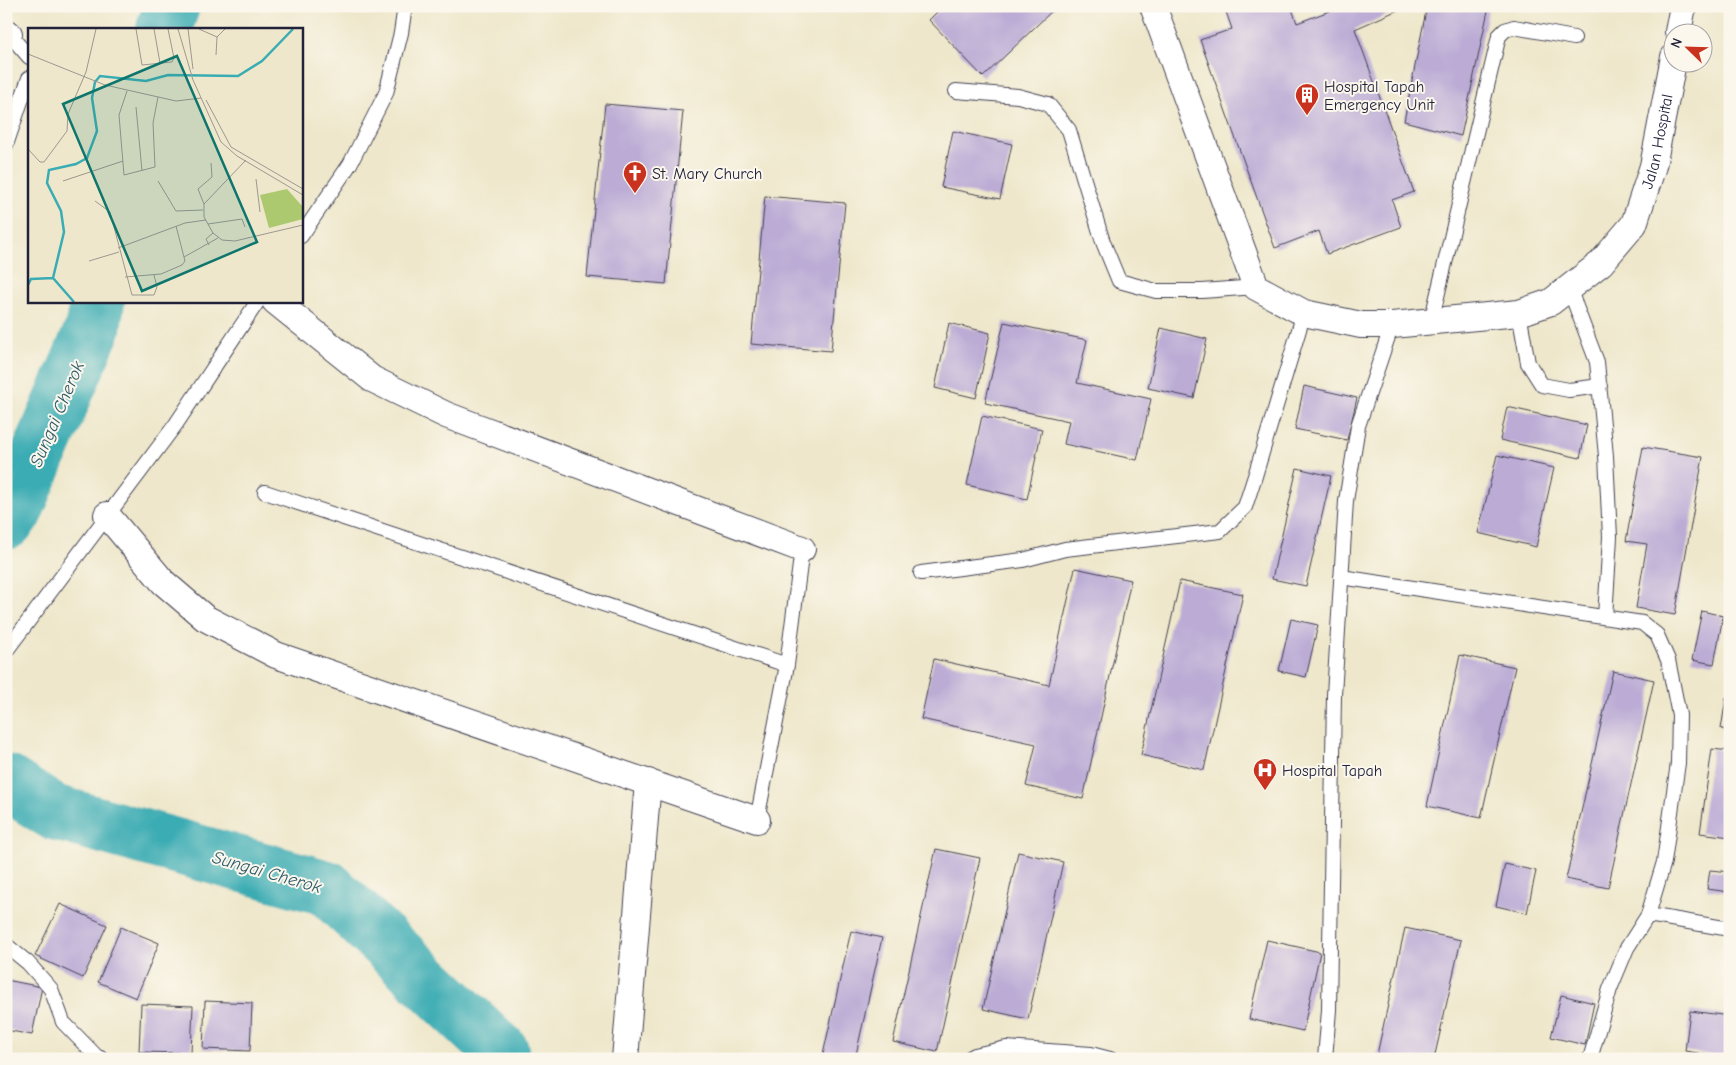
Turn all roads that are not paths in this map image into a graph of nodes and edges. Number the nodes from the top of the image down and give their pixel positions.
1 (405, 6) edge
2 (1153, 6) edge
3 (1683, 6) edge
4 (1680, 22) edge
5 (8, 33) edge
6 (1574, 38) dead end
7 (28, 57) edge
8 (1671, 72) edge
9 (28, 81) edge
10 (956, 91) dead end
11 (6, 145) edge
12 (302, 235) edge
13 (1256, 288) junction
14 (1569, 288) junction
15 (257, 302) edge
16 (276, 302) edge
17 (1304, 313) junction
18 (1519, 314) junction
19 (1431, 322) junction
20 (1392, 325) junction
21 (1600, 386) junction
22 (265, 492) dead end
23 (107, 515) junction
24 (802, 549) joint
25 (921, 573) dead end
26 (1341, 577) junction
27 (1605, 618) junction
28 (6, 650) edge
29 (787, 665) junction
30 (648, 782) junction
31 (757, 820) joint
32 (1648, 915) junction
33 (1730, 929) edge
34 (6, 945) edge
35 (102, 1059) edge
36 (625, 1059) edge
37 (968, 1059) edge
38 (1110, 1059) edge
39 (1324, 1059) edge
40 (1590, 1059) edge

1 - 12 lane
2 - 13 street
3 - 4 street
5 - 7 lane
6 - 19 lane
8 - 14 street, Jalan Hospital
9 - 11 lane
10 - 13 lane
13 - 17 street
14 - 18 street
14 - 21 lane
15 - 23 lane
16 - 24 street
17 - 20 street
17 - 25 lane
18 - 19 street
18 - 21 lane
19 - 20 street
20 - 26 lane
21 - 27 lane
22 - 29 lane
23 - 28 lane
23 - 30 street
24 - 29 lane
26 - 27 lane
26 - 39 lane
27 - 32 lane
29 - 31 lane
30 - 31 street
30 - 36 street
32 - 33 lane
32 - 40 lane
34 - 35 lane
37 - 38 lane

